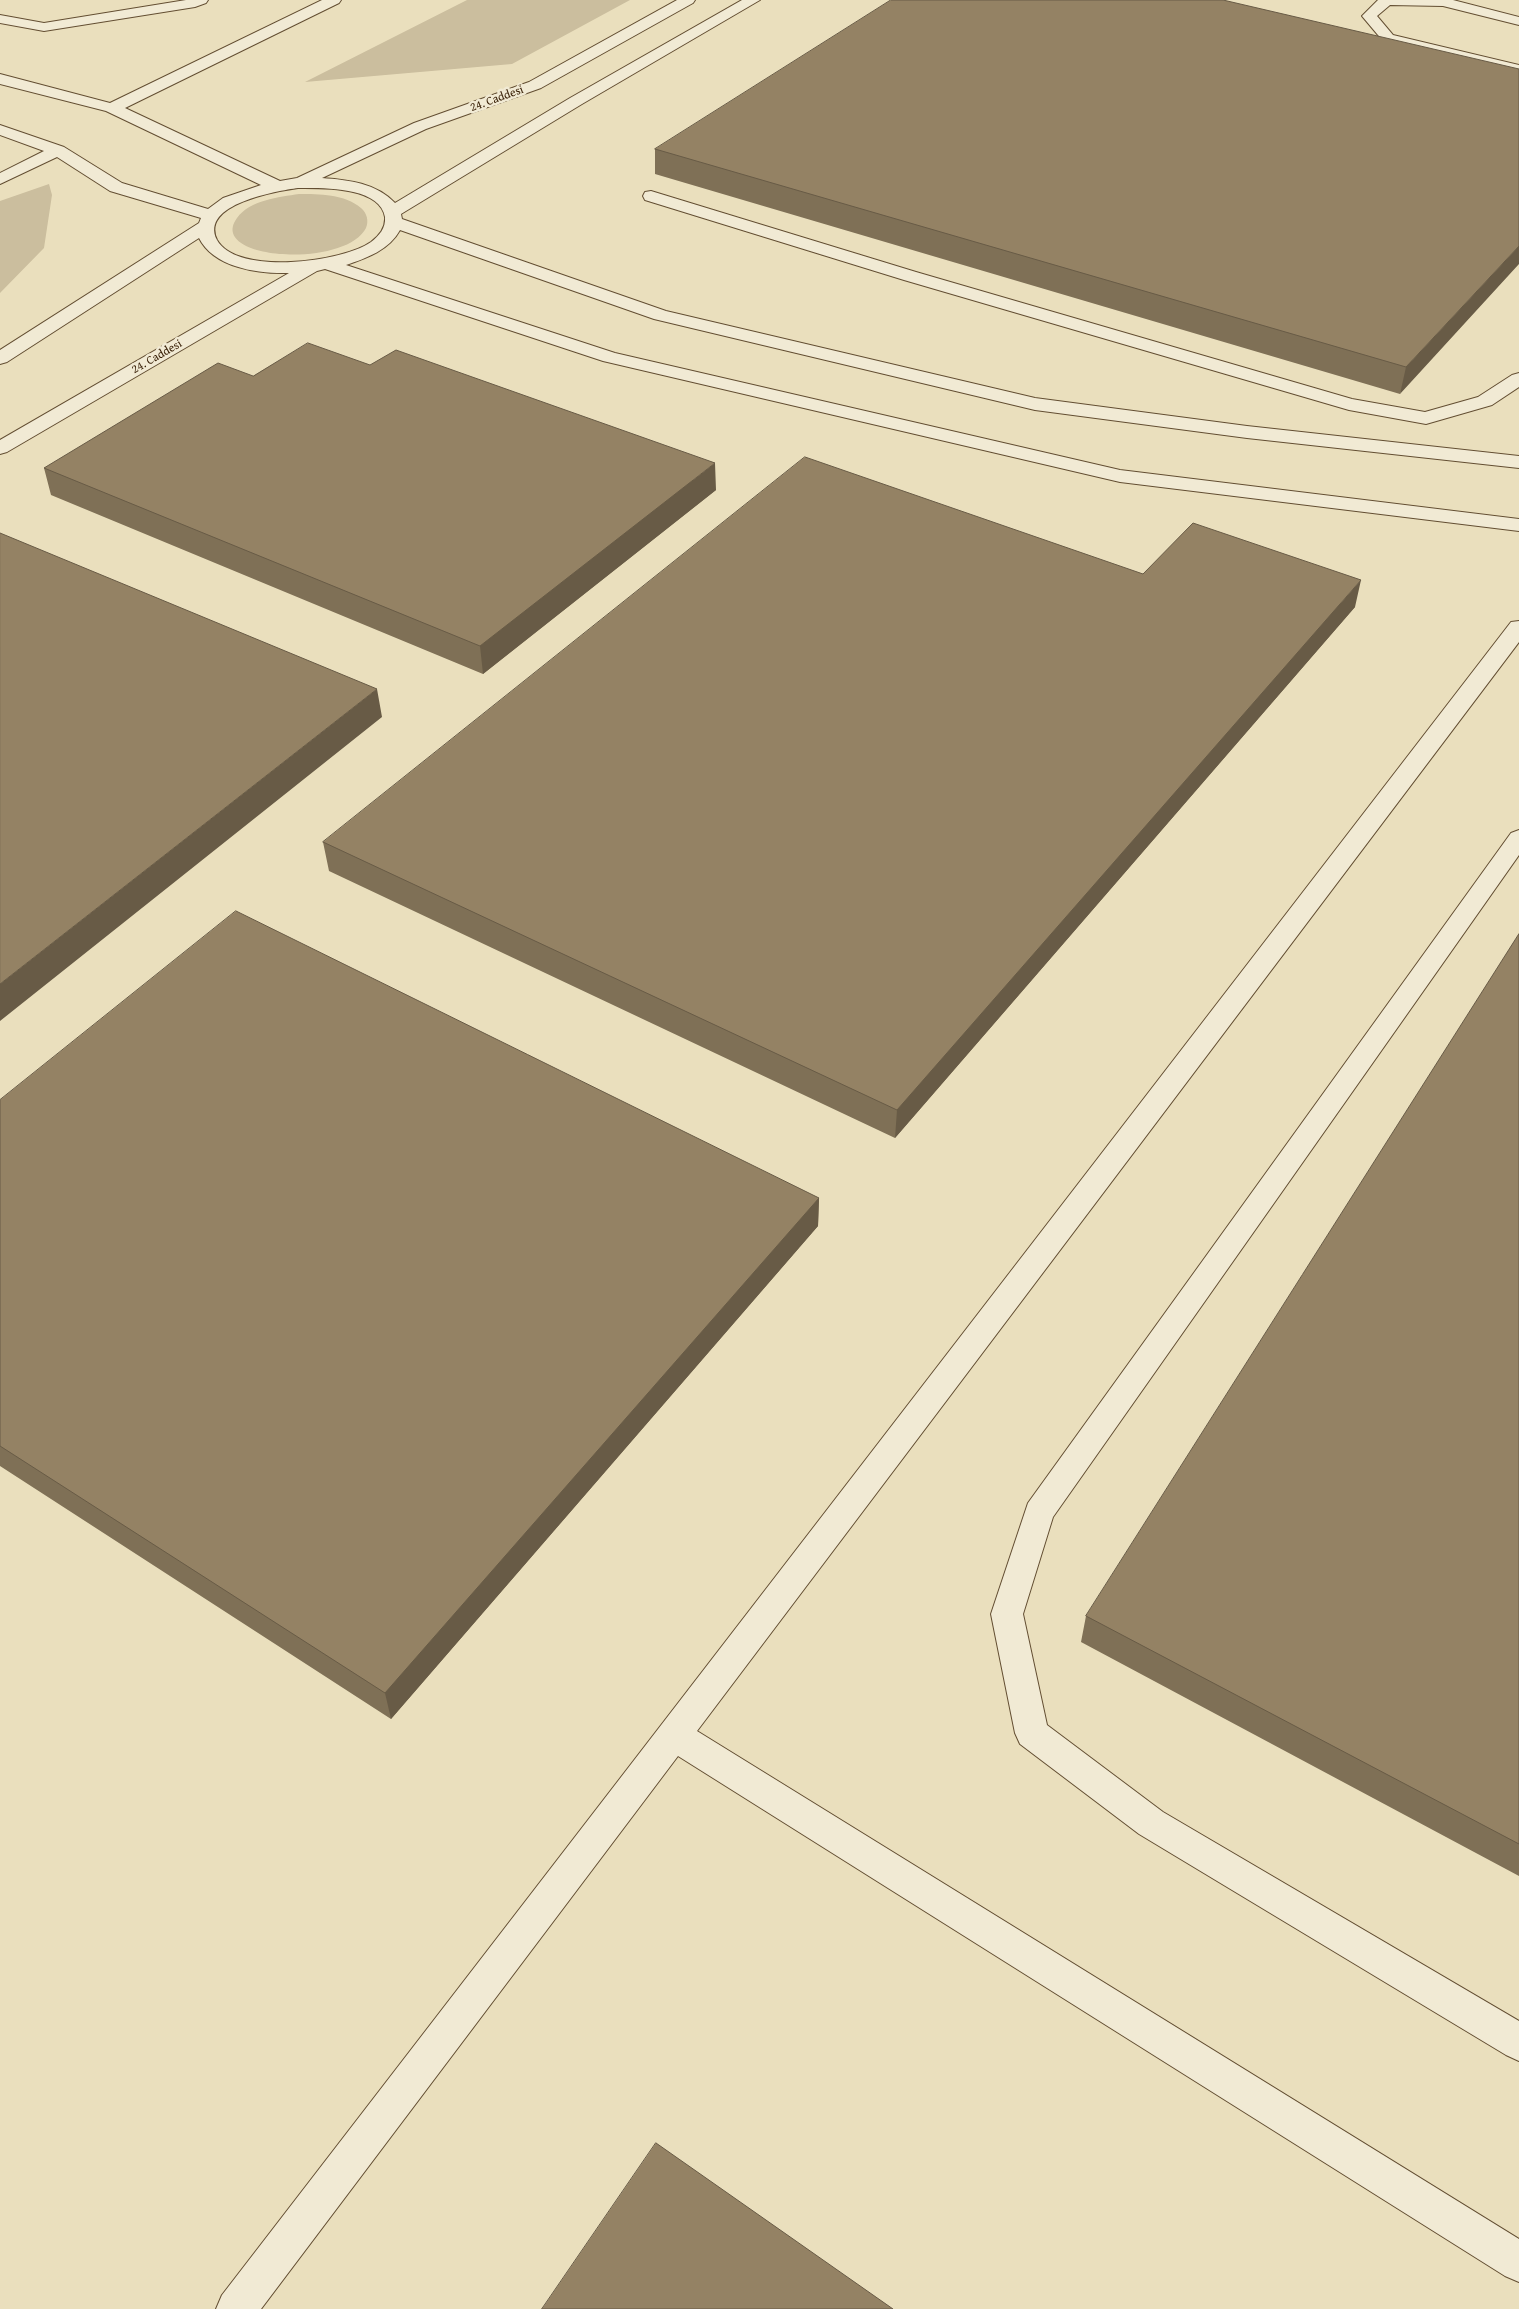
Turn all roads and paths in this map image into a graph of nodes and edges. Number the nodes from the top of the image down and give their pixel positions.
1 (201, 0) edge
2 (334, 0) edge
3 (688, 0) edge
4 (753, 0) edge
5 (0, 19) edge
6 (1519, 21) edge
7 (1519, 70) edge
8 (0, 79) edge
9 (112, 108) junction
10 (0, 130) edge
11 (58, 150) junction
12 (0, 179) edge
13 (298, 183) junction
14 (276, 186) junction
15 (651, 196) dead end
16 (393, 217) junction
17 (209, 221) junction
18 (320, 265) junction
19 (0, 358) edge
20 (1519, 379) edge
21 (0, 448) edge
22 (1519, 462) edge
23 (1519, 524) edge
24 (1519, 627) edge
25 (1519, 838) edge
26 (674, 1735) junction
27 (1519, 2042) edge
28 (1519, 2262) edge
29 (236, 2309) edge

1 - 5 street
2 - 9 street
3 - 13 street, 24. Caddesi
4 - 16 street
6 - 7 street
8 - 9 street
9 - 14 street
10 - 11 street
11 - 12 street
11 - 17 street
13 - 14 street
13 - 16 street
14 - 17 street
15 - 20 street
16 - 18 street
16 - 22 street
17 - 18 street
17 - 19 street
18 - 21 street, 24. Caddesi
18 - 23 street
24 - 26 street
25 - 27 street
26 - 28 street
26 - 29 street

